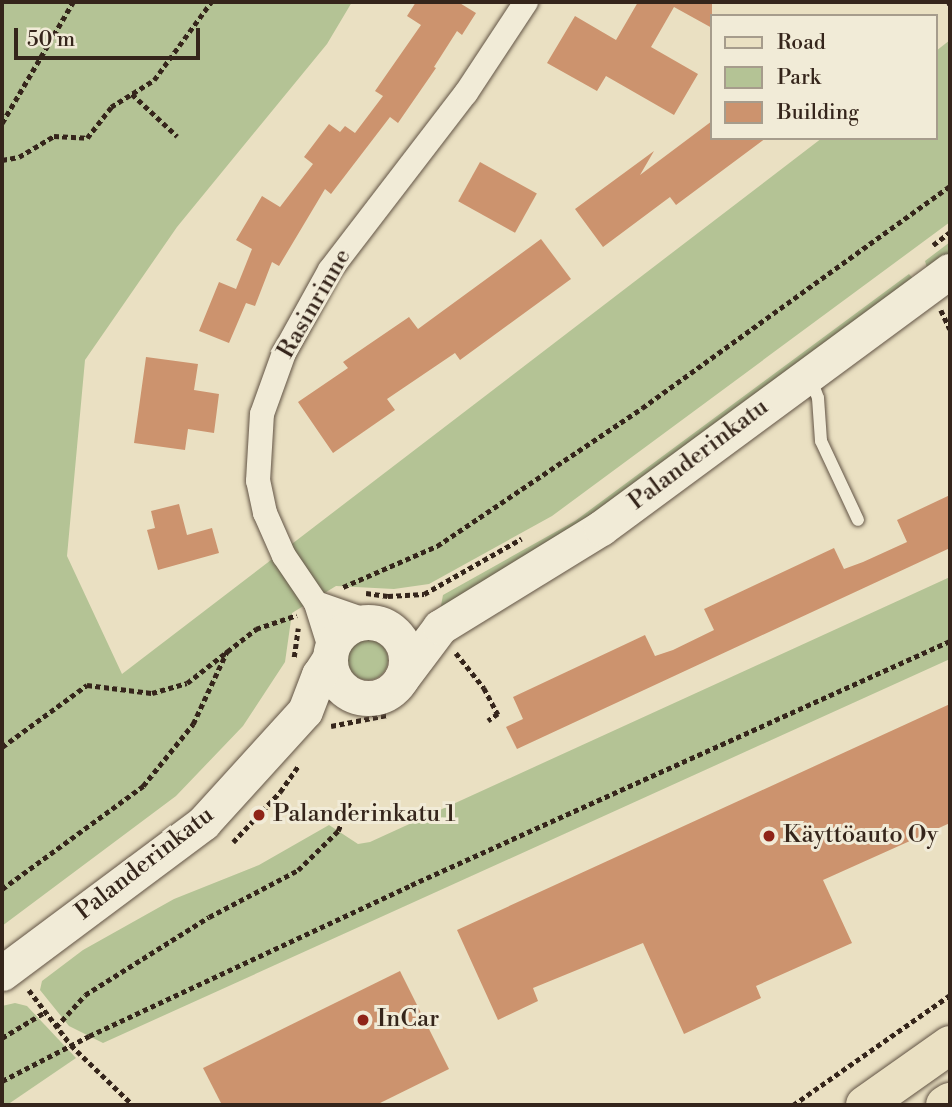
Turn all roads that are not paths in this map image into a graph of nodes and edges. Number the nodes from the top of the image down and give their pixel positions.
1 (526, 2) edge
2 (950, 271) edge
3 (809, 374) junction
4 (858, 520) dead end
5 (309, 608) junction
6 (377, 624) junction
7 (440, 626) junction
8 (331, 655) junction
9 (401, 679) junction
10 (369, 698) junction
11 (305, 711) junction
12 (7, 970) edge
13 (950, 1045) edge
14 (950, 1102) edge
15 (866, 1105) edge
16 (945, 1105) edge

1 - 5 street, Rasinrinne
2 - 3 street, Palanderinkatu
3 - 4 lane
3 - 7 street, Palanderinkatu
5 - 6 street
5 - 8 street, Rasinrinne
6 - 7 street
6 - 8 street
6 - 9 street
7 - 9 street, Palanderinkatu
8 - 10 street
8 - 11 street, Palanderinkatu
9 - 10 street
10 - 11 street
11 - 12 street, Palanderinkatu
13 - 15 main road
14 - 16 main road

